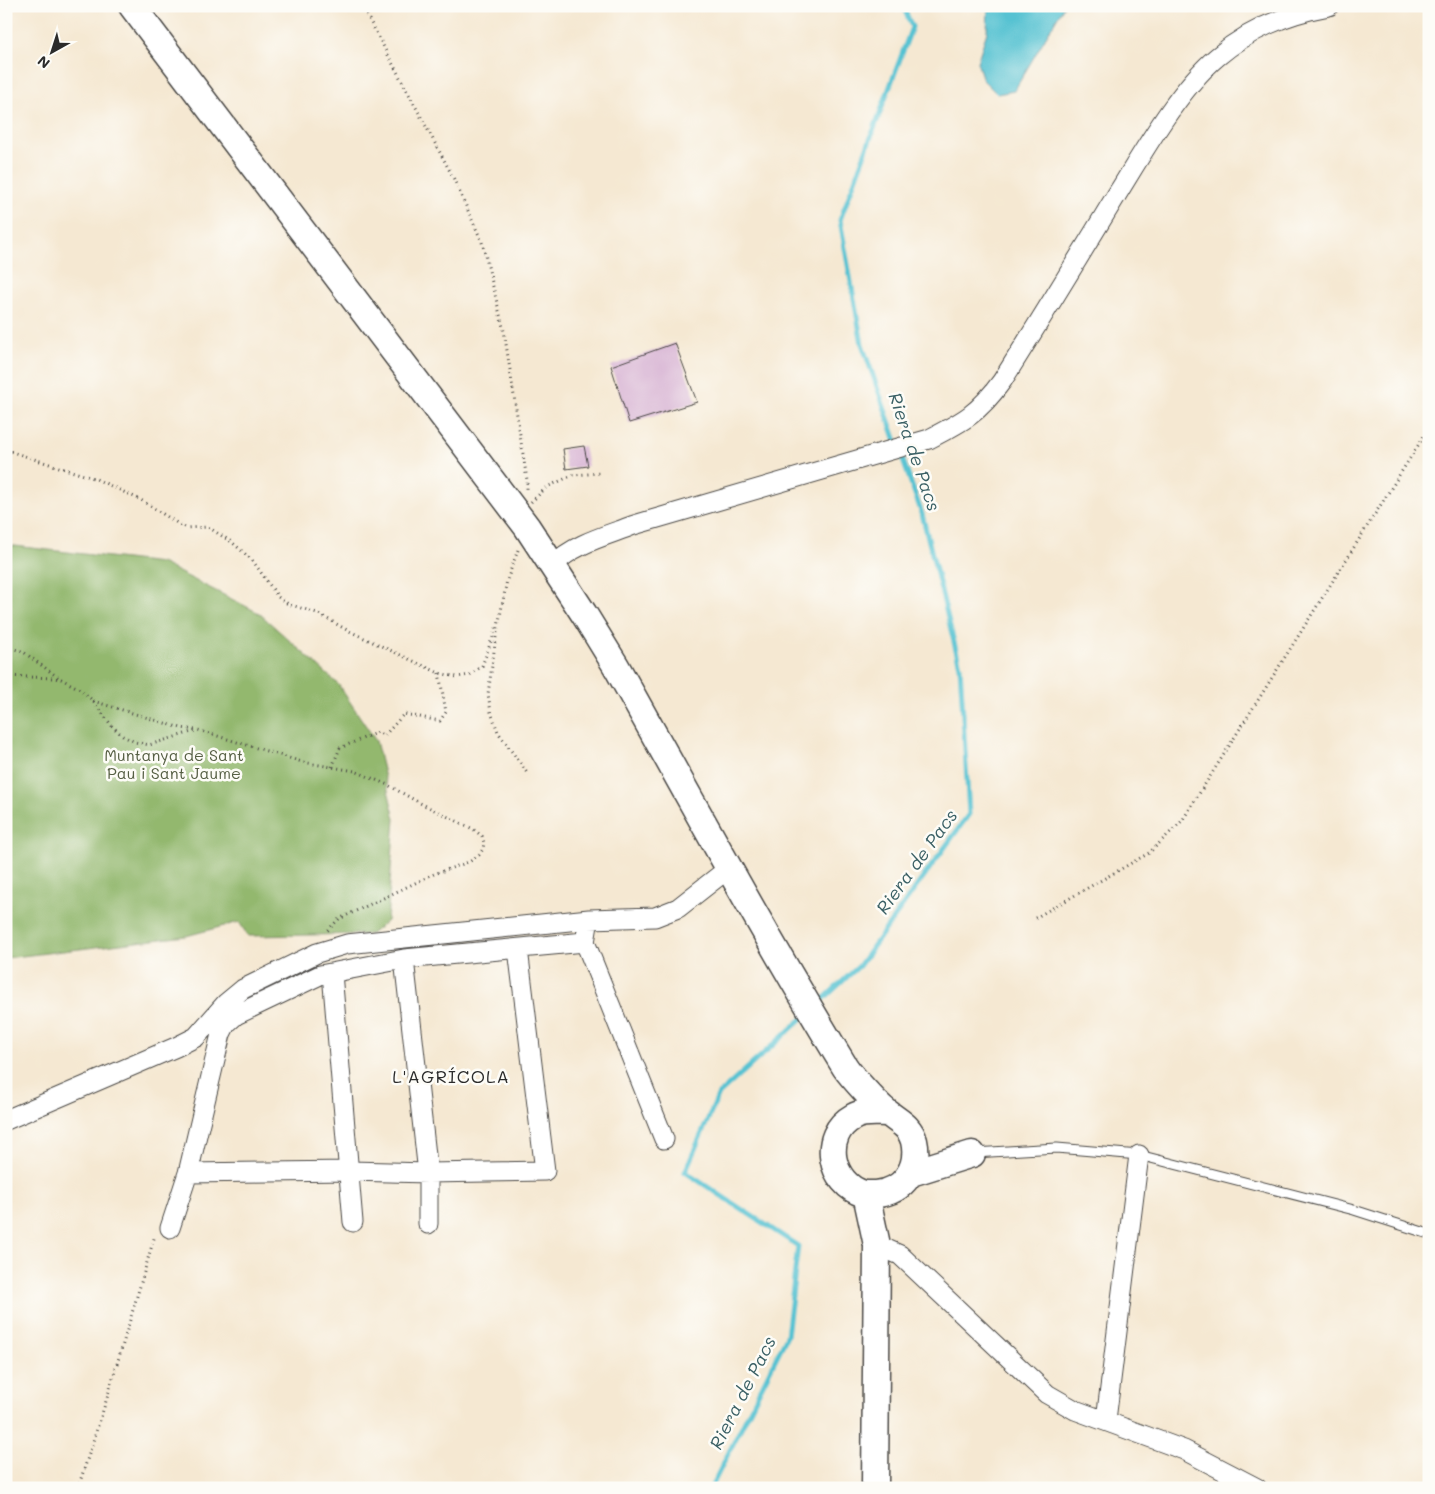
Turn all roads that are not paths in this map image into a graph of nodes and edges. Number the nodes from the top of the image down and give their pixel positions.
1 (132, 6) edge
2 (1329, 6) edge
3 (553, 565) junction
4 (729, 868) junction
5 (589, 919) junction
6 (585, 942) junction
7 (518, 948) junction
8 (404, 959) junction
9 (332, 973) junction
10 (847, 1070) junction
11 (887, 1113) junction
12 (853, 1116) junction
13 (6, 1120) edge
14 (664, 1139) dead end
15 (914, 1139) junction
16 (972, 1154) junction
17 (1139, 1154) junction
18 (350, 1171) junction
19 (188, 1173) junction
20 (428, 1173) junction
21 (902, 1182) junction
22 (866, 1194) junction
23 (353, 1222) dead end
24 (428, 1224) dead end
25 (163, 1231) road end
26 (1429, 1234) edge
27 (877, 1246) junction
28 (1106, 1420) junction
29 (875, 1488) edge
30 (1257, 1488) edge

1 - 3 main road
2 - 3 street
3 - 4 main road
4 - 5 street
4 - 10 main road
5 - 6 street
5 - 13 street
6 - 7 street
6 - 14 street
7 - 8 street
7 - 20 street
8 - 9 street
8 - 20 street
9 - 18 street
9 - 19 street
10 - 11 main road
10 - 12 main road
11 - 12 main road
11 - 15 main road
12 - 22 main road
15 - 16 main road
15 - 21 main road
16 - 17 lane
16 - 21 main road
17 - 26 lane
17 - 28 street
18 - 19 street
18 - 20 street
18 - 23 street
19 - 25 street
20 - 24 street
21 - 22 main road
21 - 27 main road
22 - 27 main road
27 - 28 street
27 - 29 main road
28 - 30 street

